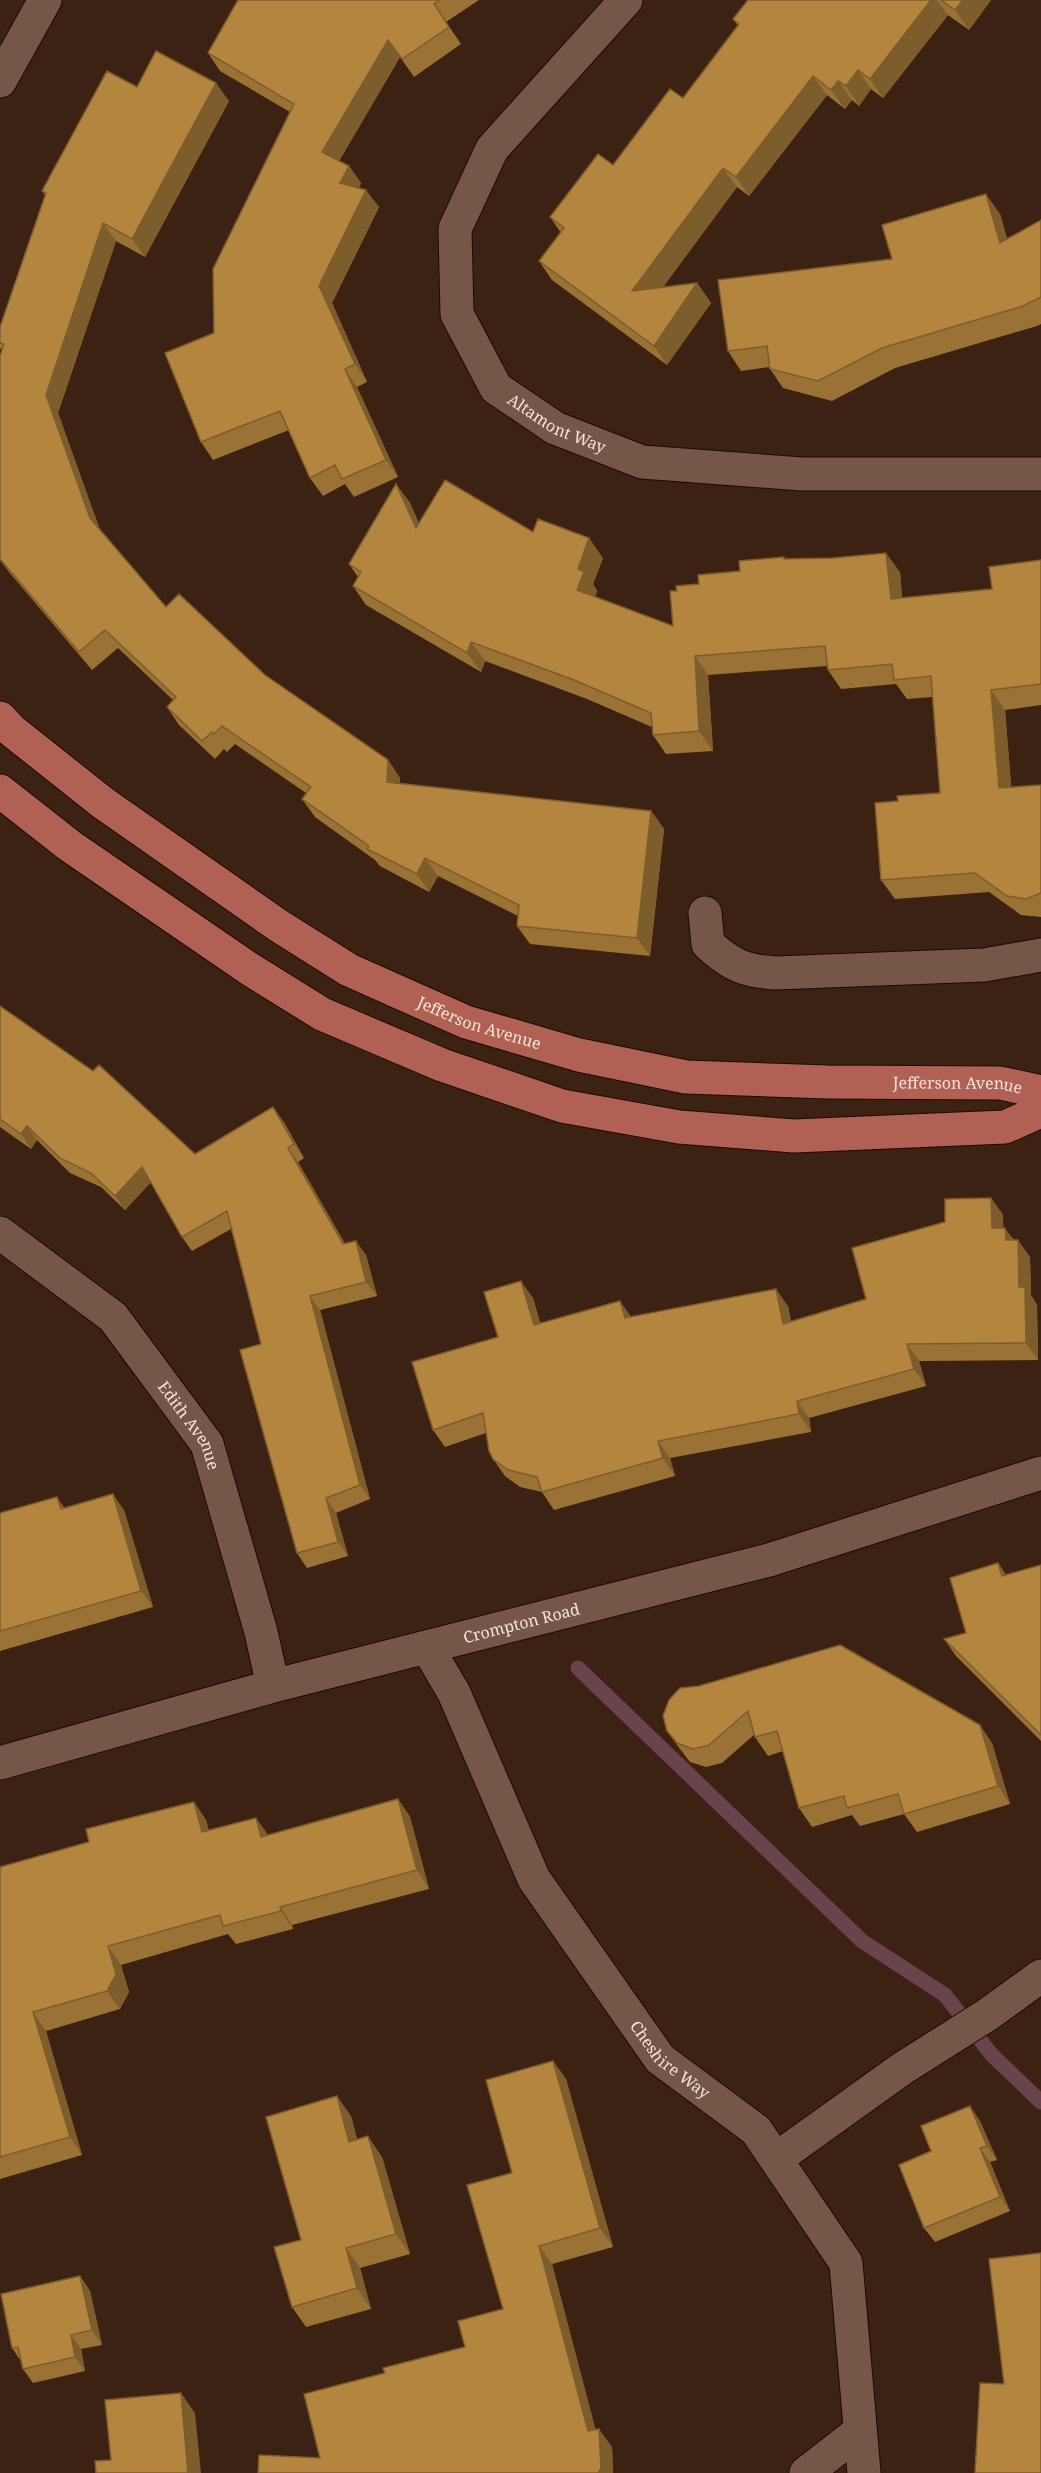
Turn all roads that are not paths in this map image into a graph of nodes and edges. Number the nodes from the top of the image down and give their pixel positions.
1 (45, 0) edge
2 (626, 0) edge
3 (0, 81) edge
4 (1041, 474) edge
5 (0, 718) edge
6 (0, 791) edge
7 (705, 913) dead end
8 (1041, 956) edge
9 (1041, 1092) edge
10 (1041, 1111) edge
11 (0, 1233) edge
12 (1041, 1473) edge
13 (427, 1647) junction
14 (273, 1686) junction
15 (0, 1763) edge
16 (1041, 1976) edge
17 (776, 2159) junction
18 (860, 2431) junction
19 (806, 2473) edge
20 (864, 2473) edge

1 - 3 street
2 - 4 street, Altamont Way
5 - 9 main road, Jefferson Avenue
6 - 10 main road, Jefferson Avenue
7 - 8 street
11 - 14 street, Edith Avenue
12 - 13 street, Crompton Road
13 - 14 street, Crompton Road
13 - 17 street, Cheshire Way
14 - 15 street, Crompton Road
16 - 17 street
17 - 18 street, Cheshire Way
18 - 19 street
18 - 20 street, Cheshire Way

